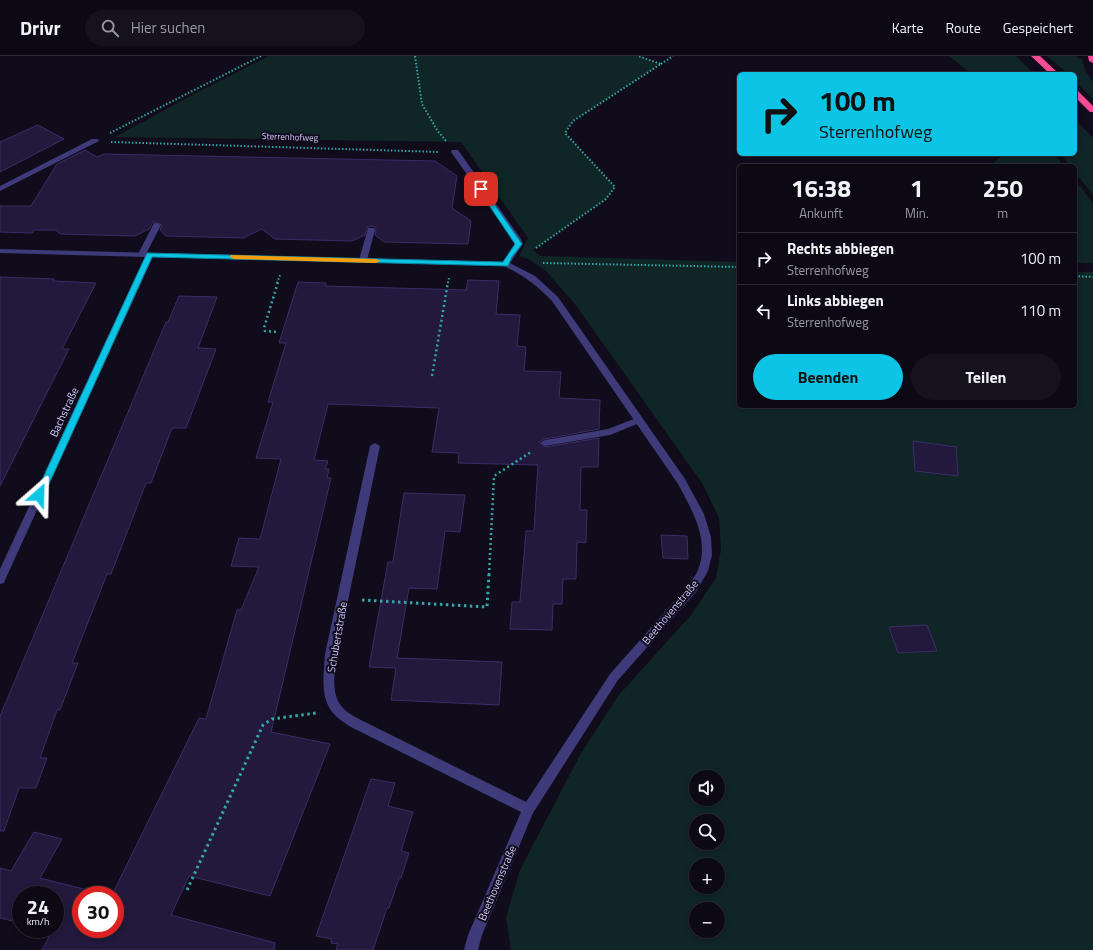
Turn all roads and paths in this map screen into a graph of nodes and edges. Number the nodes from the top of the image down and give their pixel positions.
1 (261, 56) edge
2 (414, 56) edge
3 (638, 56) edge
4 (673, 56) edge
5 (1034, 56) edge
6 (1092, 56) edge
7 (1093, 61) edge
8 (661, 64) junction
9 (1053, 72) edge
10 (1077, 95) edge
11 (1093, 110) edge
12 (95, 141) junction
13 (455, 152) junction
14 (0, 189) edge
15 (157, 225) dead end
16 (371, 230) dead end
17 (0, 251) edge
18 (146, 255) junction
19 (285, 258) junction
20 (363, 260) junction
21 (451, 263) junction
22 (505, 264) junction
23 (737, 267) edge
24 (517, 269) junction
25 (1077, 276) edge
26 (1093, 277) edge
27 (276, 332) dead end
28 (432, 376) dead end
29 (640, 420) junction
30 (544, 443) joint
31 (375, 446) dead end
32 (0, 580) edge
33 (343, 599) junction
34 (337, 710) junction
35 (528, 809) junction
36 (187, 890) dead end
37 (471, 950) edge

1 - 12 path
2 - 13 path
3 - 8 path
4 - 8 path
5 - 9 highway
6 - 7 highway
8 - 24 path
10 - 11 highway
12 - 13 path, Sterrenhofweg
12 - 14 street
13 - 22 street
15 - 18 street, Bachstraße
16 - 20 street
17 - 18 street
18 - 19 street
18 - 32 street, Bachstraße
19 - 20 street
19 - 27 path
20 - 21 street
21 - 22 street
21 - 28 path
22 - 24 street
23 - 24 path
24 - 29 street, Beethovenstraße
25 - 26 path
29 - 30 street
29 - 35 street, Beethovenstraße
30 - 33 path
31 - 33 street, Schubertstraße
33 - 34 street, Schubertstraße
34 - 35 street
34 - 36 path
35 - 37 street, Beethovenstraße

